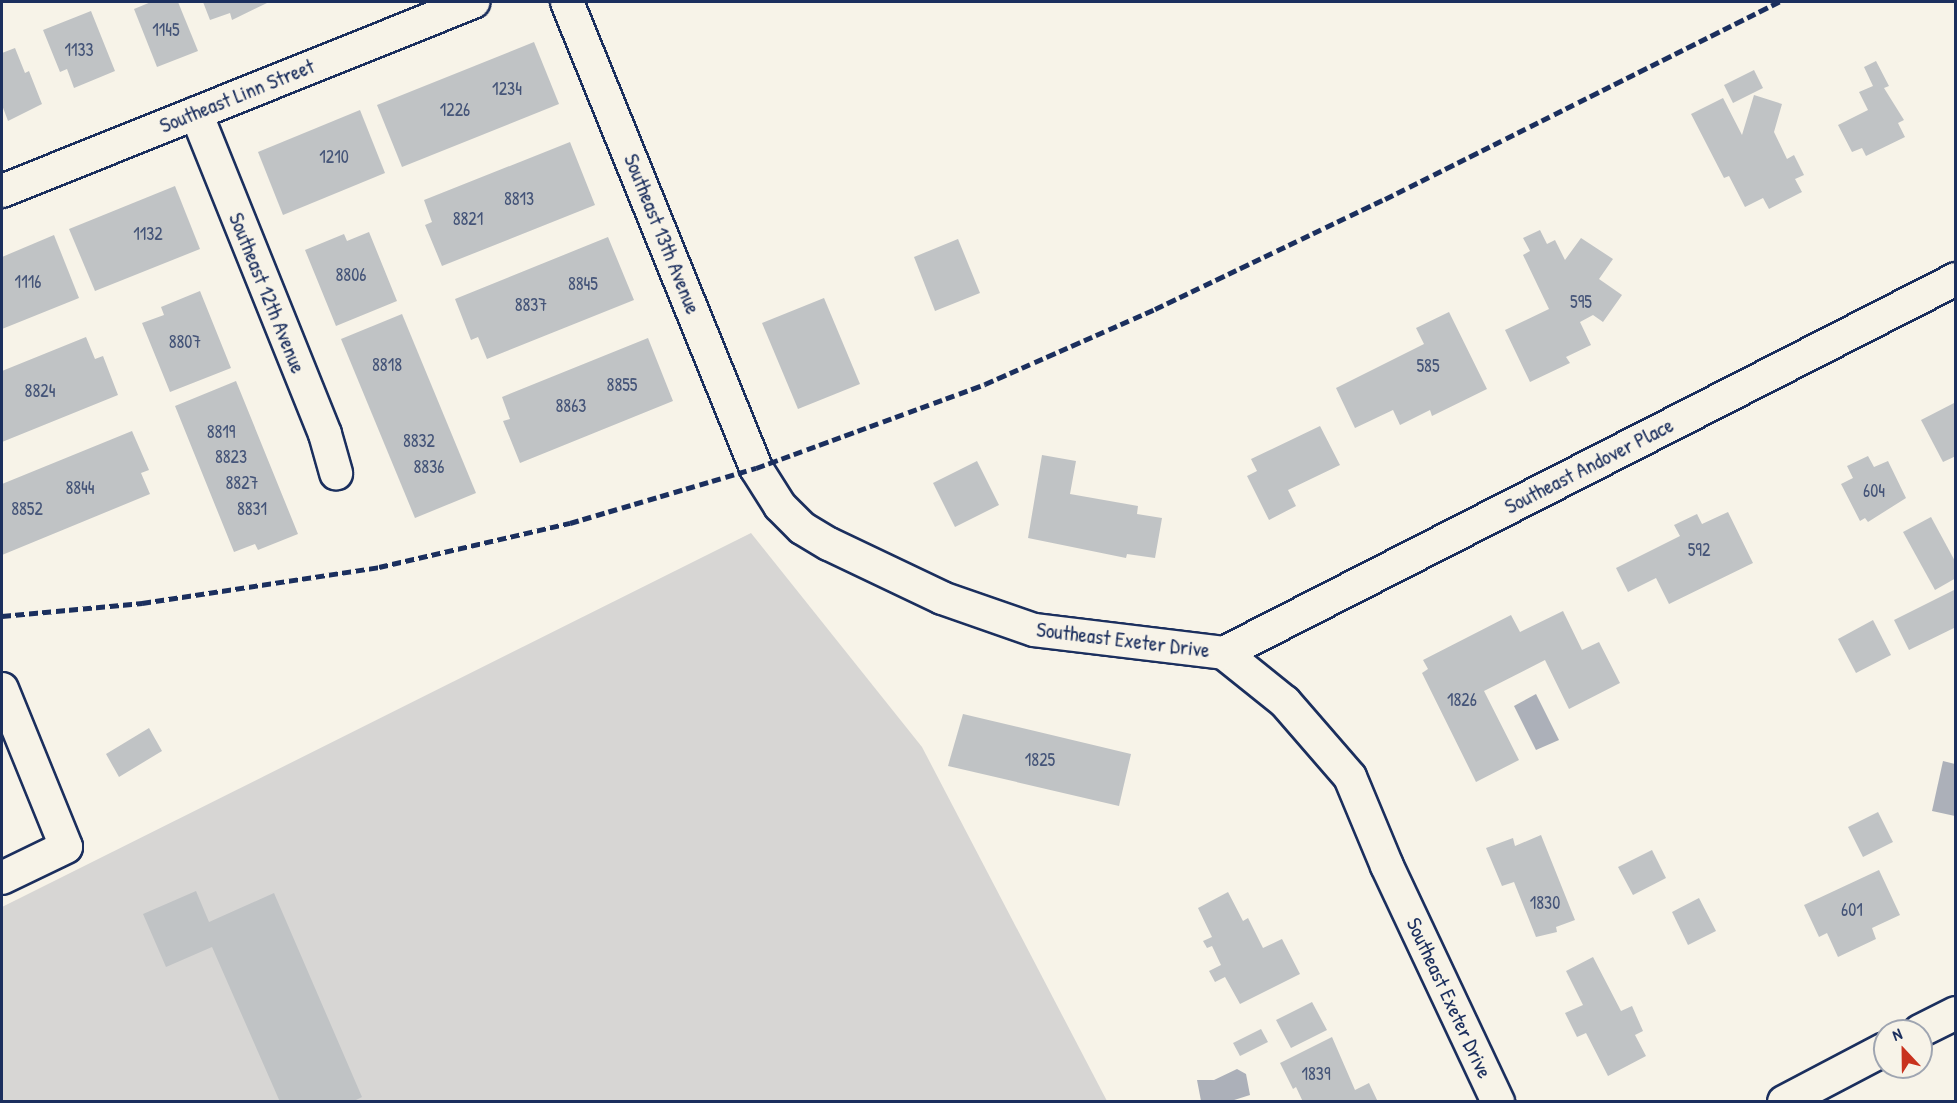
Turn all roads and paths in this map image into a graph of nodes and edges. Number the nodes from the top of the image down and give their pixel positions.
1 (472, 2) edge
2 (567, 2) edge
3 (196, 113) junction
4 (2, 191) edge
5 (1956, 279) edge
6 (756, 468) joint
7 (336, 473) dead end
8 (1224, 653) junction
9 (2, 689) edge
10 (2, 878) edge
11 (1956, 1013) edge
12 (1933, 1024) edge
13 (1873, 1055) edge
14 (1498, 1101) edge
15 (1784, 1101) edge

1 - 3 street, Southeast Linn Street
2 - 6 street, Southeast 13th Avenue
3 - 4 street, Southeast Linn Street
3 - 7 street, Southeast 12th Avenue
5 - 8 street, Southeast Andover Place
6 - 8 street, Southeast Exeter Drive
8 - 14 street, Southeast Exeter Drive
9 - 10 street
11 - 12 street
13 - 15 street

